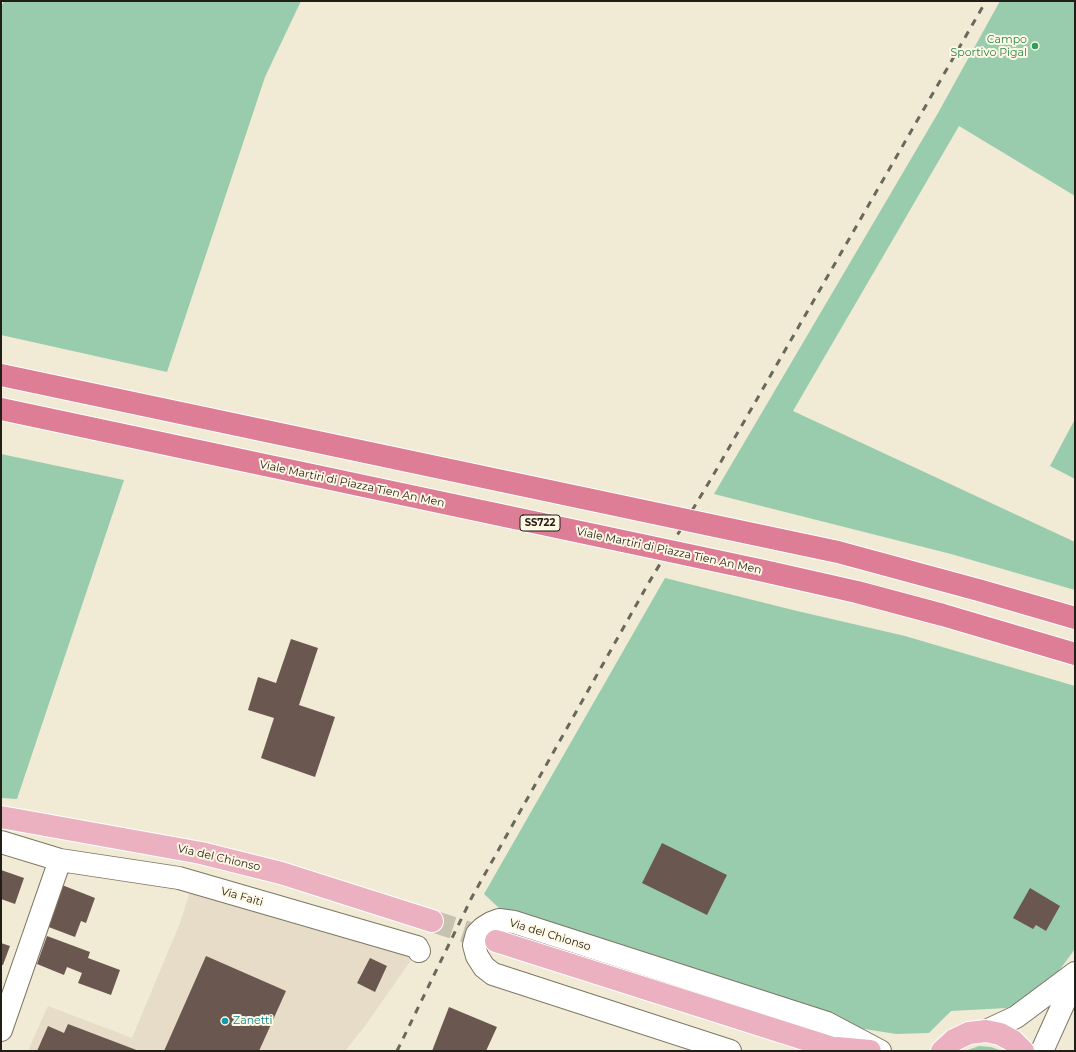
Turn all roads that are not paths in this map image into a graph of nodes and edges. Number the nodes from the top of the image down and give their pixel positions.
1 (1, 375) edge
2 (1, 409) edge
3 (1075, 618) edge
4 (1075, 654) edge
5 (1, 817) edge
6 (1, 842) edge
7 (60, 860) junction
8 (432, 921) tunnel mouth
9 (496, 941) tunnel mouth
10 (419, 950) dead end
11 (1075, 973) edge
12 (1075, 978) edge
13 (1, 1030) edge
14 (986, 1031) junction
15 (839, 1050) edge
16 (730, 1051) edge
17 (870, 1051) edge
18 (880, 1051) edge
19 (935, 1051) edge
20 (942, 1051) edge
21 (1023, 1051) edge
22 (1042, 1051) edge

1 - 3 highway, bridge
2 - 4 highway, Viale Martiri di Piazza Tien An Men / SS722, bridge
5 - 8 main road, Via del Chionso
6 - 7 street, Via Faiti
7 - 10 street, Via Faiti
7 - 13 street
9 - 15 main road, Via del Chionso
11 - 14 street
12 - 22 street
14 - 20 main road
14 - 21 main road
15 - 17 main road, Via del Chionso
16 - 18 street, Via del Chionso
19 - 20 main road

